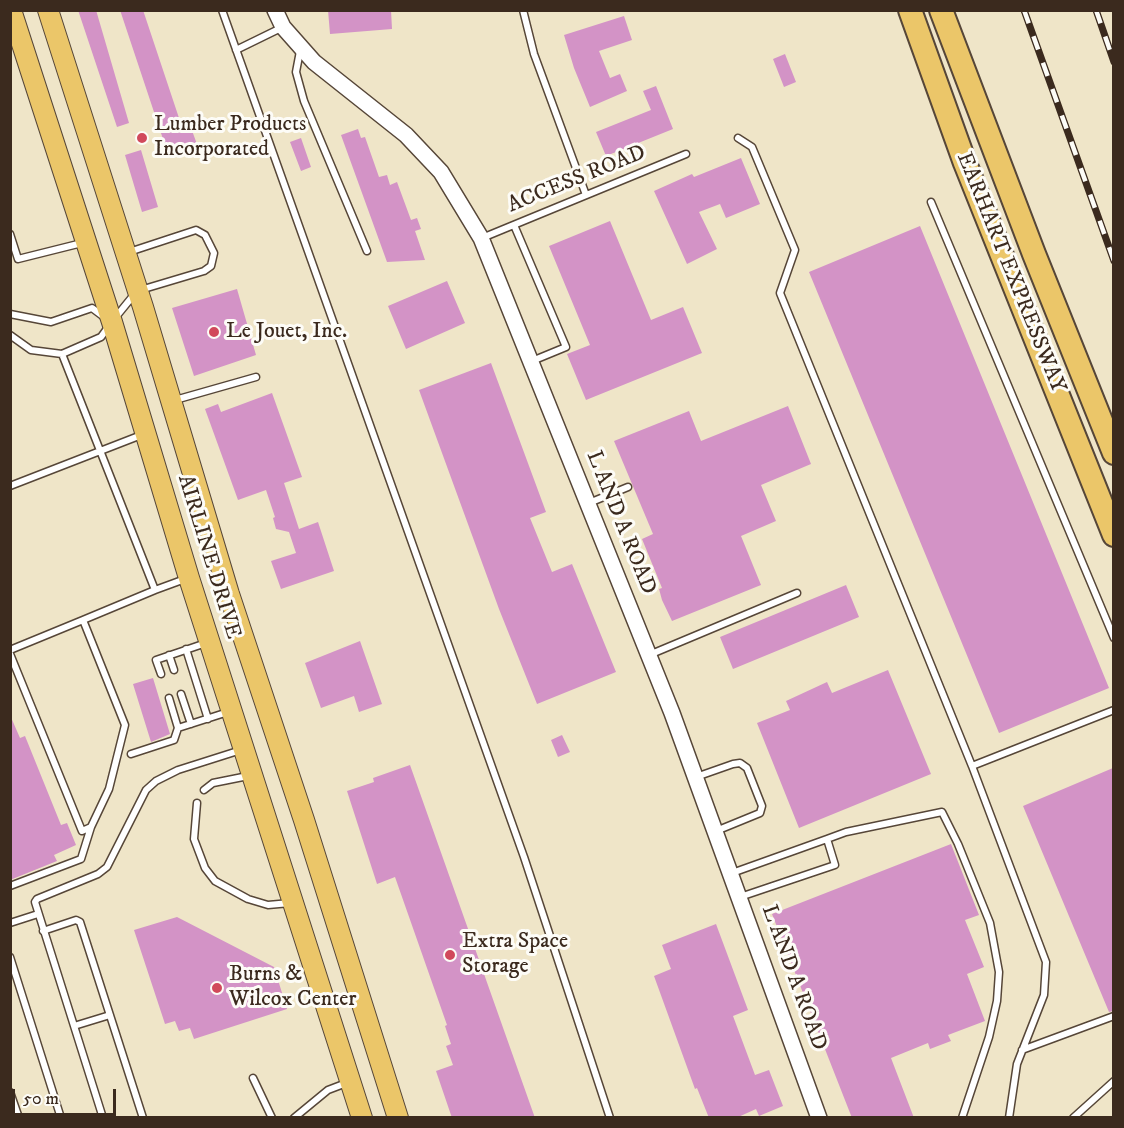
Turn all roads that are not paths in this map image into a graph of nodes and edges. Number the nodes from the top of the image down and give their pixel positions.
1 (11, 10) edge
2 (48, 10) edge
3 (222, 10) edge
4 (275, 10) edge
5 (523, 10) edge
6 (910, 10) edge
7 (941, 10) edge
8 (283, 27) junction
9 (301, 48) junction
10 (236, 50) junction
11 (738, 138) dead end
12 (686, 154) dead end
13 (586, 195) junction
14 (931, 202) dead end
15 (514, 225) junction
16 (10, 234) edge
17 (482, 238) junction
18 (85, 242) junction
19 (367, 252) dead end
20 (126, 253) junction
21 (14, 259) edge
22 (137, 291) junction
23 (10, 314) edge
24 (112, 322) junction
25 (10, 335) edge
26 (62, 354) junction
27 (531, 362) junction
28 (256, 376) dead end
29 (171, 401) junction
30 (145, 434) junction
31 (99, 450) junction
32 (1113, 453) edge
33 (10, 486) edge
34 (628, 487) dead end
35 (588, 504) junction
36 (1113, 535) edge
37 (189, 578) junction
38 (155, 591) junction
39 (797, 593) dead end
40 (83, 620) junction
41 (1113, 638) edge
42 (210, 642) junction
43 (186, 650) junction
44 (10, 652) edge
45 (169, 655) junction
46 (649, 655) junction
47 (174, 670) dead end
48 (161, 674) dead end
49 (260, 687) junction
50 (181, 694) dead end
51 (169, 698) dead end
52 (230, 704) junction
53 (1113, 710) edge
54 (208, 719) junction
55 (191, 724) junction
56 (178, 728) junction
57 (244, 749) junction
58 (131, 754) dead end
59 (972, 766) junction
60 (252, 775) junction
61 (695, 777) junction
62 (204, 790) dead end
63 (197, 803) dead end
64 (91, 827) junction
65 (715, 831) junction
66 (827, 839) junction
67 (731, 873) junction
68 (10, 886) edge
69 (740, 898) junction
70 (293, 902) junction
71 (38, 914) junction
72 (10, 923) edge
73 (43, 931) junction
74 (10, 957) edge
75 (110, 1015) junction
76 (1113, 1016) edge
77 (74, 1026) junction
78 (1022, 1050) junction
79 (252, 1078) dead end
80 (1113, 1081) edge
81 (351, 1082) junction
82 (10, 1092) edge
83 (19, 1118) edge
84 (61, 1118) edge
85 (103, 1118) edge
86 (143, 1118) edge
87 (272, 1118) edge
88 (294, 1118) edge
89 (362, 1118) edge
90 (398, 1118) edge
91 (610, 1118) edge
92 (819, 1118) edge
93 (962, 1118) edge
94 (1009, 1118) edge
95 (1072, 1118) edge

1 - 18 highway, AIRLINE DRIVE
2 - 20 highway, AIRLINE DRIVE
3 - 10 lane
4 - 8 street, L AND A ROAD
5 - 13 lane
6 - 36 highway, EARHART EXPRESSWAY
7 - 32 highway, EARHART EXPRESSWAY
8 - 9 street, L AND A ROAD
8 - 10 lane
9 - 17 street, L AND A ROAD
9 - 19 lane
10 - 91 lane
11 - 59 lane
12 - 13 lane, ACCESS ROAD
13 - 15 lane, ACCESS ROAD
14 - 41 lane
15 - 17 lane, ACCESS ROAD
15 - 27 lane
16 - 21 lane
17 - 27 street, L AND A ROAD
18 - 21 lane
18 - 24 highway, AIRLINE DRIVE
20 - 22 highway, AIRLINE DRIVE
20 - 22 lane
22 - 24 lane
22 - 29 highway, AIRLINE DRIVE
23 - 24 lane
24 - 26 lane
24 - 30 highway, AIRLINE DRIVE
25 - 26 lane
26 - 31 lane
27 - 35 street, L AND A ROAD
28 - 29 lane
29 - 49 highway, AIRLINE DRIVE
30 - 31 lane
30 - 37 highway, AIRLINE DRIVE
31 - 33 lane
31 - 38 lane
34 - 35 lane
35 - 46 street, L AND A ROAD
37 - 38 lane
37 - 42 highway, AIRLINE DRIVE
38 - 40 lane
39 - 46 lane
40 - 44 lane
40 - 64 lane
42 - 43 lane
42 - 52 highway, AIRLINE DRIVE
43 - 45 lane
43 - 54 lane
44 - 64 lane
45 - 47 lane
45 - 48 lane
46 - 61 street, L AND A ROAD
49 - 52 highway
49 - 90 highway, AIRLINE DRIVE
50 - 55 lane
51 - 56 lane
52 - 54 lane
52 - 57 highway, AIRLINE DRIVE
53 - 59 lane
54 - 55 lane
55 - 56 lane
56 - 58 lane
57 - 60 highway, AIRLINE DRIVE
57 - 71 lane
59 - 78 lane
60 - 62 lane
60 - 70 highway, AIRLINE DRIVE
61 - 65 street, L AND A ROAD
61 - 65 lane
63 - 70 lane
64 - 68 lane
65 - 67 street, L AND A ROAD
66 - 67 lane
66 - 69 lane
66 - 93 lane
67 - 69 street, L AND A ROAD
69 - 92 street, L AND A ROAD
70 - 81 highway, AIRLINE DRIVE
71 - 72 lane
71 - 73 lane
73 - 75 lane
73 - 77 lane
74 - 84 lane
75 - 77 lane
75 - 86 lane
76 - 78 lane
77 - 85 lane
78 - 94 lane
79 - 87 lane
80 - 95 lane
81 - 88 lane
81 - 89 highway, AIRLINE DRIVE
82 - 83 lane

